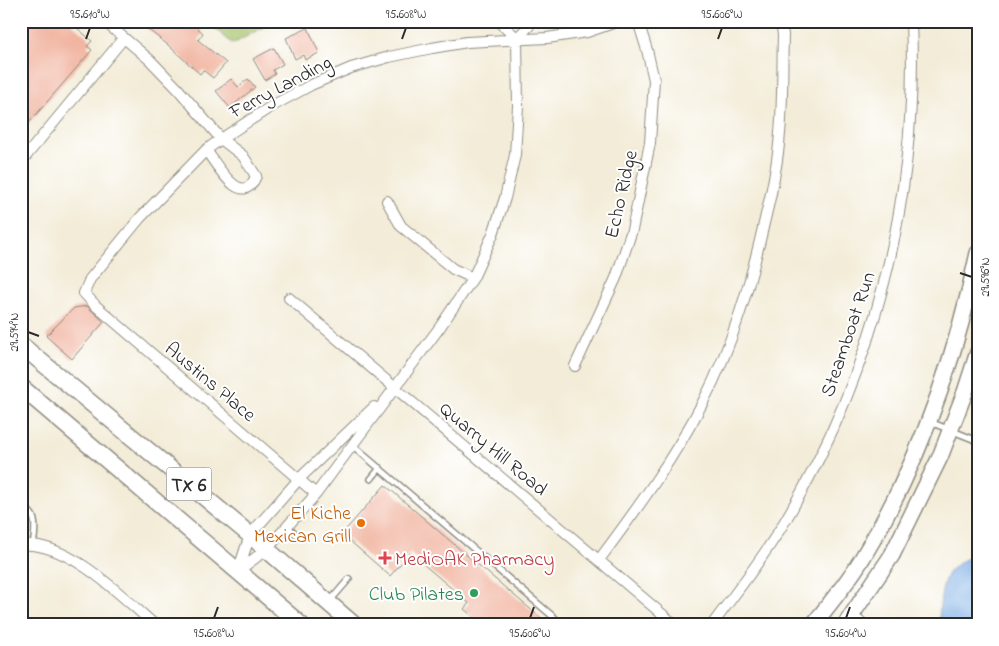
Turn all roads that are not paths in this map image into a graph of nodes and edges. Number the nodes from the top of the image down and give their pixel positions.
1 (104, 21) edge
2 (501, 21) edge
3 (529, 21) edge
4 (619, 21) edge
5 (638, 21) edge
6 (781, 21) edge
7 (911, 21) edge
8 (517, 38) junction
9 (123, 39) junction
10 (221, 139) junction
11 (206, 150) junction
12 (21, 162) edge
13 (387, 201) dead end
14 (978, 253) edge
15 (473, 278) junction
16 (84, 293) joint
17 (289, 298) dead end
18 (21, 345) edge
19 (978, 352) edge
20 (575, 366) dead end
21 (21, 387) edge
22 (395, 387) junction
23 (929, 421) junction
24 (978, 429) edge
25 (950, 430) junction
26 (976, 441) edge
27 (352, 445) junction
28 (380, 468) junction
29 (372, 478) dead end
30 (299, 479) junction
31 (316, 494) junction
32 (21, 508) edge
33 (287, 527) junction
34 (250, 535) junction
35 (300, 537) dead end
36 (21, 545) edge
37 (33, 546) junction
38 (267, 549) junction
39 (599, 560) junction
40 (238, 571) junction
41 (349, 579) dead end
42 (329, 603) junction
43 (849, 619) edge
44 (155, 625) edge
45 (300, 625) edge
46 (354, 625) edge
47 (563, 625) edge
48 (675, 625) edge
49 (712, 625) edge
50 (814, 625) edge
51 (868, 625) edge

1 - 9 street
2 - 8 street
3 - 8 street
4 - 8 street, Ferry Landing
5 - 20 street, Echo Ridge
6 - 39 street
7 - 49 street, Steamboat Run
8 - 10 street, Ferry Landing
8 - 15 street
9 - 10 street
9 - 12 street
10 - 11 street, Ferry Landing
10 - 11 street
11 - 16 street, Ferry Landing
13 - 15 street
14 - 23 main road
15 - 22 street
16 - 30 street, Austins Place
17 - 22 street, Quarry Hill Road
18 - 34 main road, TX 6
19 - 25 main road
21 - 40 main road, TX 6
22 - 27 street
22 - 30 street
22 - 39 street, Quarry Hill Road
23 - 25 lane
23 - 50 main road
24 - 26 lane
25 - 26 lane
25 - 43 main road
27 - 28 lane
27 - 31 street
28 - 29 lane
28 - 47 lane
30 - 31 street, Austins Place
30 - 34 street
31 - 33 street
32 - 37 lane
33 - 35 lane
33 - 38 street
34 - 38 main road, TX 6
34 - 40 street
36 - 37 street
37 - 44 street
38 - 40 street
38 - 42 main road, TX 6
39 - 48 street, Quarry Hill Road
40 - 45 main road, TX 6
41 - 42 lane
42 - 46 main road, TX 6
43 - 51 lane

